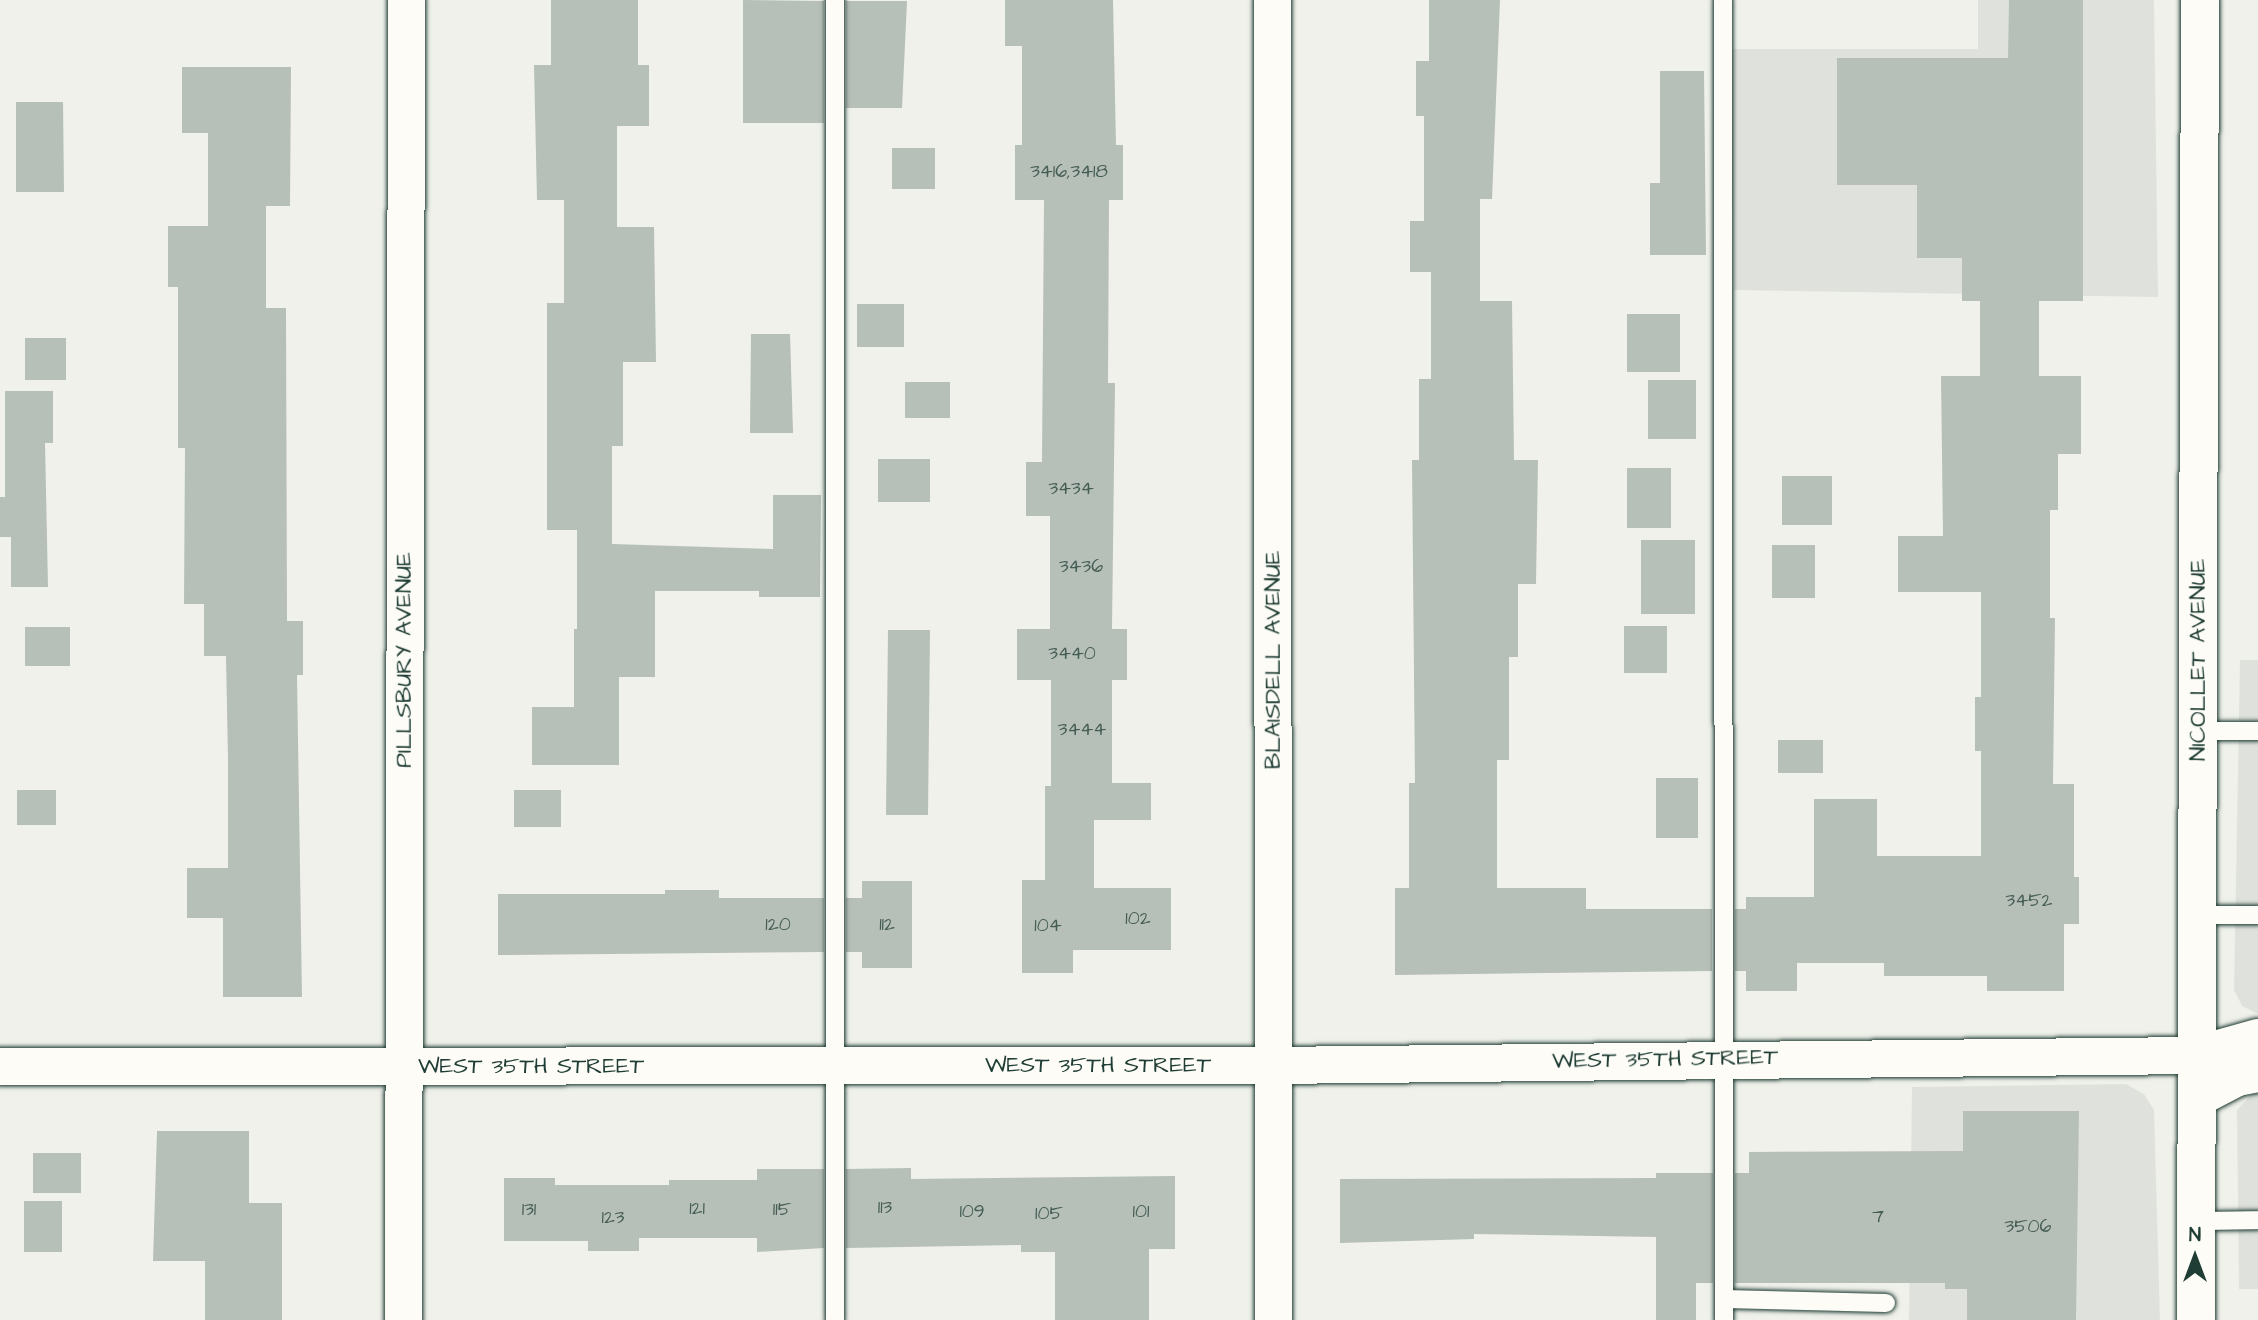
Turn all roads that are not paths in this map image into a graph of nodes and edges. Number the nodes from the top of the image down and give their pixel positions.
1 (406, 0) edge
2 (835, 0) edge
3 (1272, 0) edge
4 (1723, 0) edge
5 (2200, 0) edge
6 (2198, 731) junction
7 (2258, 731) edge
8 (2197, 915) junction
9 (2258, 915) edge
10 (2258, 1038) edge
11 (2197, 1055) junction
12 (1723, 1057) junction
13 (1271, 1065) junction
14 (0, 1066) edge
15 (403, 1066) junction
16 (838, 1066) junction
17 (2258, 1073) edge
18 (2197, 1098) junction
19 (2258, 1220) edge
20 (2196, 1221) junction
21 (1724, 1300) junction
22 (1886, 1303) dead end
23 (403, 1320) edge
24 (835, 1320) edge
25 (1273, 1320) edge
26 (1724, 1320) edge
27 (2196, 1320) edge

1 - 15 street, PILLSBURY AVENUE
2 - 16 lane
3 - 13 street, BLAISDELL AVENUE
4 - 12 lane
5 - 6 main road, NICOLLET AVENUE
6 - 7 lane
6 - 8 main road, NICOLLET AVENUE
8 - 9 lane
8 - 11 main road, NICOLLET AVENUE
10 - 11 main road
11 - 12 street, WEST 35TH STREET
11 - 18 main road, NICOLLET AVENUE
12 - 13 street, WEST 35TH STREET
12 - 21 lane
13 - 16 street, WEST 35TH STREET
13 - 25 street, BLAISDELL AVENUE
14 - 15 street, WEST 35TH STREET
15 - 16 street, WEST 35TH STREET
15 - 23 street, PILLSBURY AVENUE
16 - 24 lane
17 - 18 main road
18 - 20 main road, NICOLLET AVENUE
19 - 20 lane
20 - 27 main road, NICOLLET AVENUE
21 - 22 lane
21 - 26 lane

